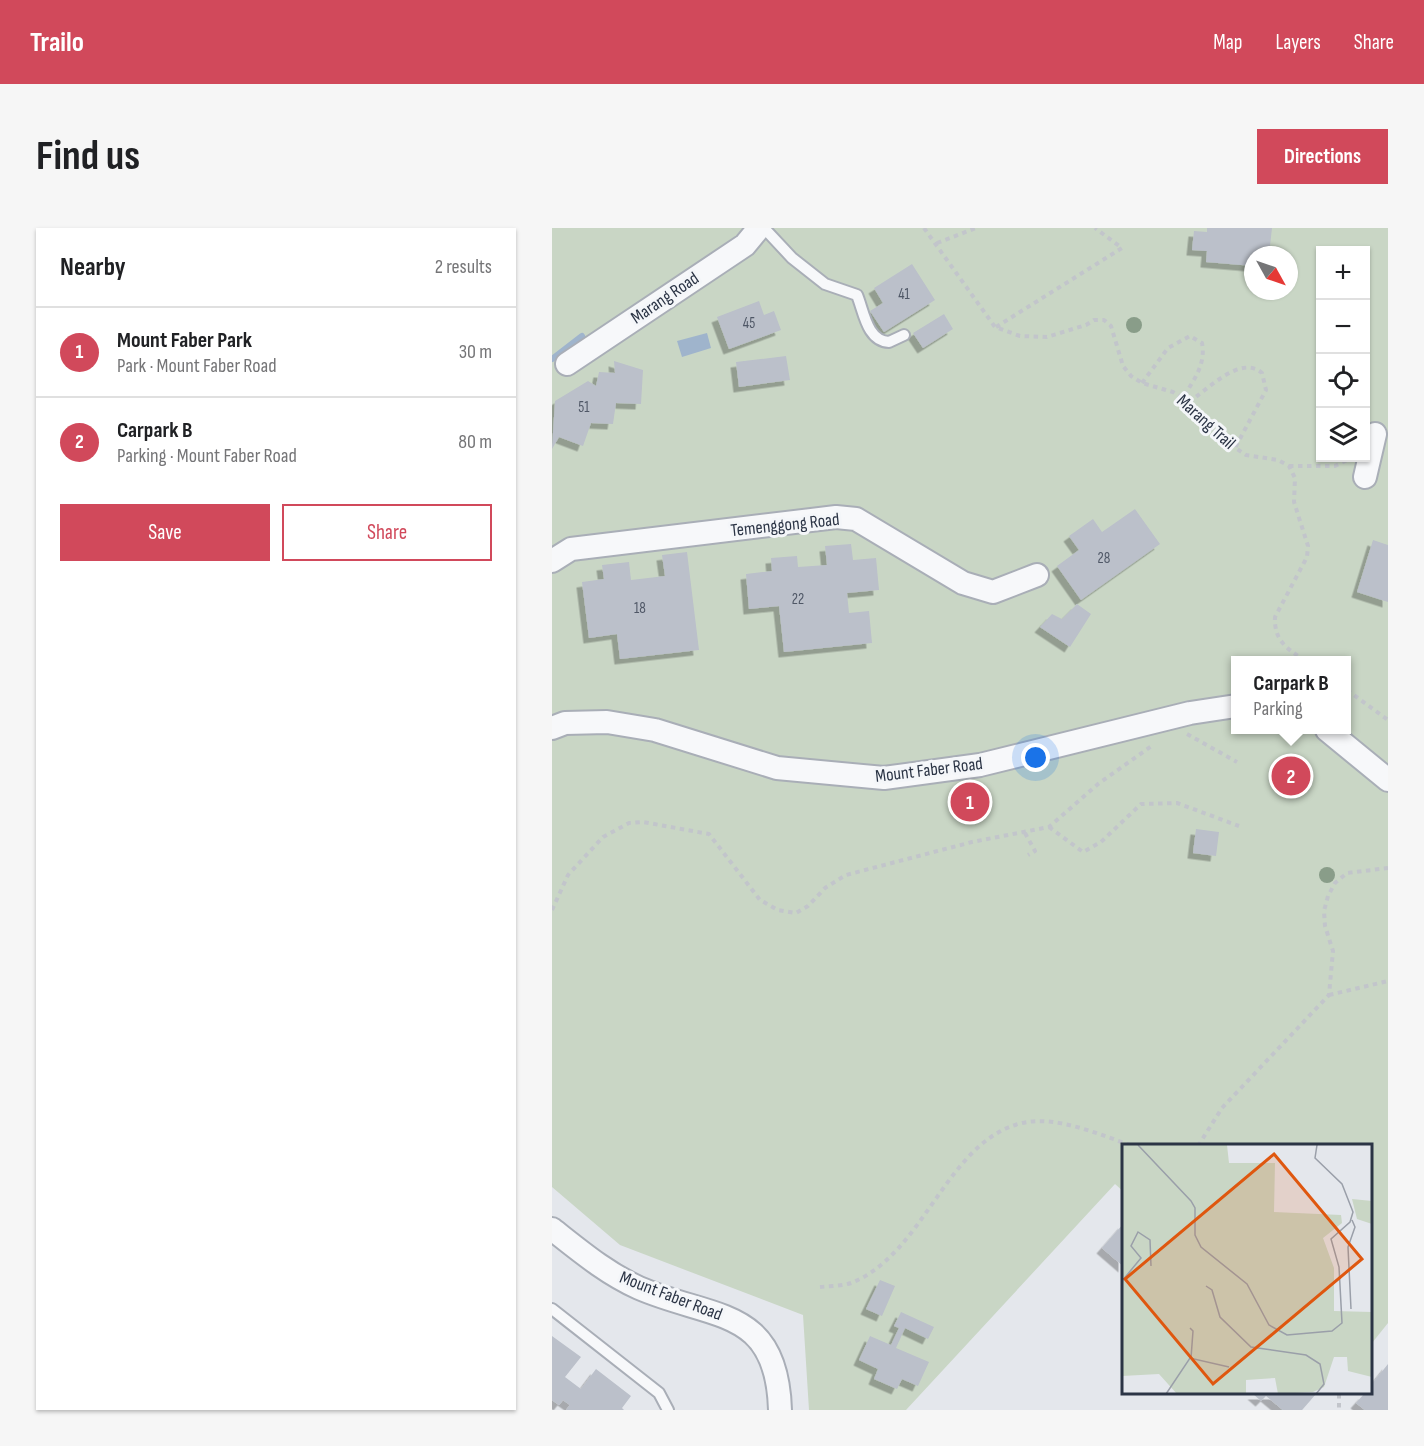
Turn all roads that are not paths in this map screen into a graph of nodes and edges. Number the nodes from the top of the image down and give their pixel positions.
1 (759, 228) edge
2 (764, 228) edge
3 (904, 335) dead end
4 (567, 364) dead end
5 (1376, 433) edge
6 (1365, 477) dead end
7 (552, 561) edge
8 (1037, 576) dead end
9 (1231, 707) edge
10 (552, 728) edge
11 (1333, 734) edge
12 (1388, 780) edge
13 (552, 1229) edge
14 (552, 1309) edge
15 (668, 1410) edge
16 (780, 1410) edge

1 - 4 street, Marang Road
2 - 3 lane
5 - 6 street
7 - 8 street, Temenggong Road
9 - 10 street, Mount Faber Road
11 - 12 street
13 - 16 street, Mount Faber Road
14 - 15 lane

